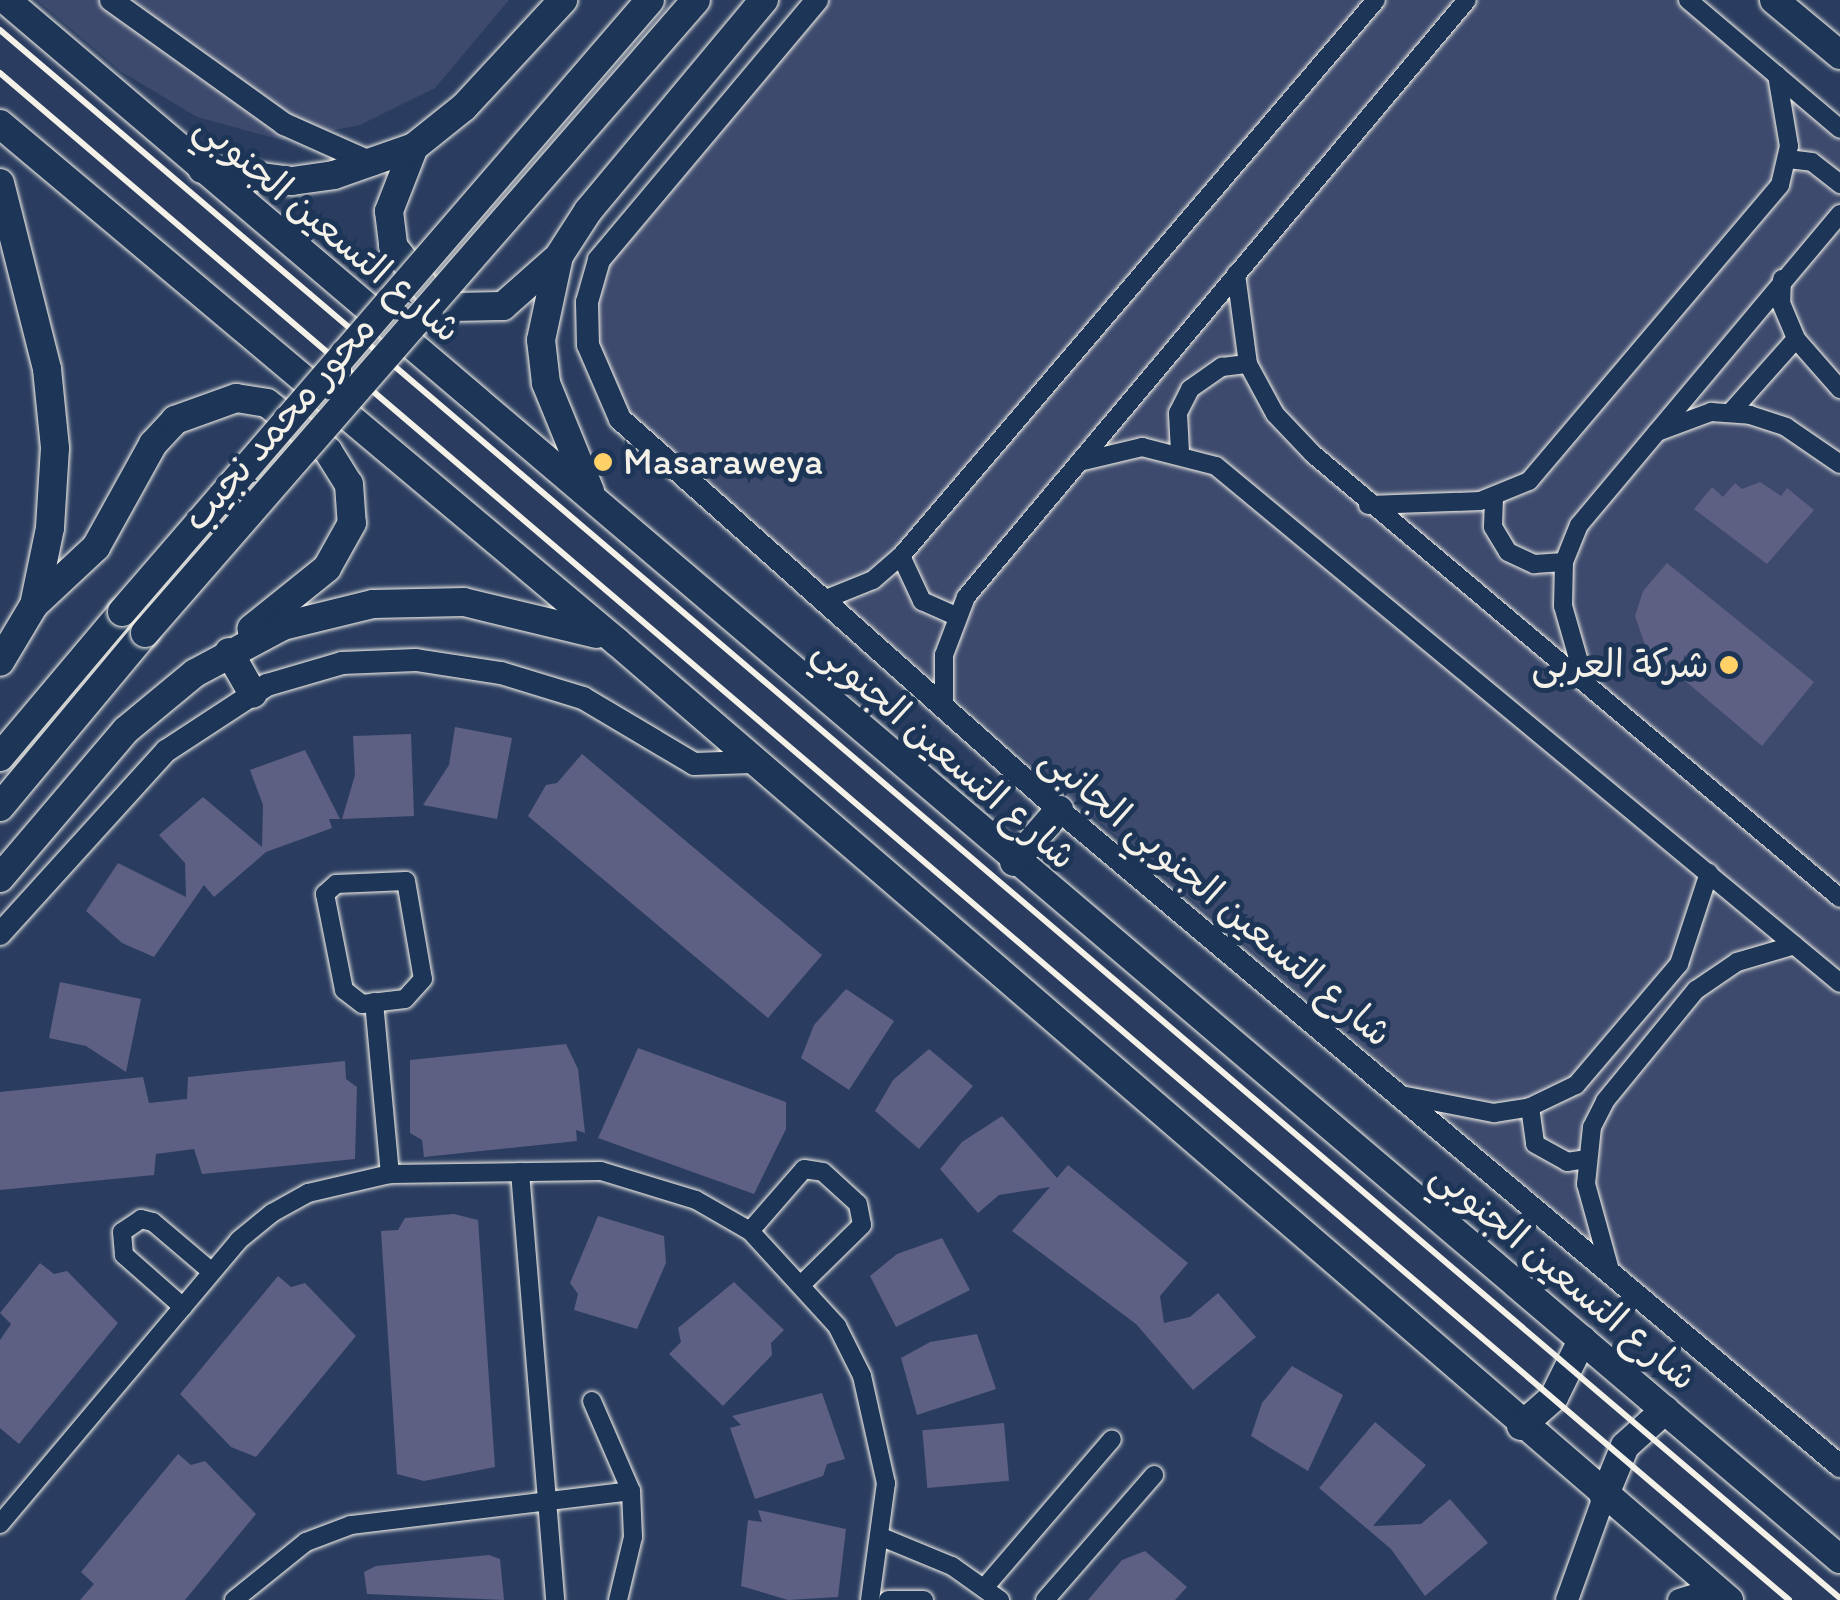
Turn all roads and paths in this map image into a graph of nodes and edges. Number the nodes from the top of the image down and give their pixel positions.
1 (6, 0) edge
2 (111, 0) edge
3 (563, 0) edge
4 (650, 0) edge
5 (696, 0) edge
6 (749, 0) edge
7 (764, 0) edge
8 (817, 0) edge
9 (1376, 0) edge
10 (1467, 0) edge
11 (1688, 0) edge
12 (1774, 0) edge
13 (36, 10) edge
14 (720, 50) junction
15 (1840, 56) edge
16 (1778, 76) junction
17 (0, 124) edge
18 (1840, 128) edge
19 (414, 146) junction
20 (1788, 159) junction
21 (374, 164) junction
22 (197, 168) junction
23 (0, 182) edge
24 (1840, 184) edge
25 (1840, 214) edge
26 (559, 256) junction
27 (1236, 274) junction
28 (1782, 279) junction
29 (1796, 339) junction
30 (1248, 364) junction
31 (1840, 389) edge
32 (1730, 413) junction
33 (1647, 436) junction
34 (1180, 452) junction
35 (1079, 462) junction
36 (1840, 464) edge
37 (1494, 498) junction
38 (598, 505) junction
39 (1368, 505) junction
40 (902, 556) junction
41 (1564, 562) junction
42 (821, 601) junction
43 (34, 606) junction
44 (956, 616) junction
45 (617, 642) junction
46 (229, 652) junction
47 (0, 662) edge
48 (1586, 684) junction
49 (253, 694) junction
50 (944, 710) junction
51 (0, 757) edge
52 (752, 762) junction
53 (0, 807) edge
54 (1059, 810) junction
55 (1014, 862) junction
56 (1710, 873) junction
57 (0, 878) edge
58 (1840, 898) edge
59 (0, 934) edge
60 (1795, 945) junction
61 (1840, 983) edge
62 (374, 1002) junction
63 (1398, 1094) junction
64 (1530, 1107) junction
65 (1586, 1159) junction
66 (520, 1172) junction
67 (390, 1174) junction
68 (750, 1231) junction
69 (212, 1272) junction
70 (1611, 1274) junction
71 (804, 1282) junction
72 (183, 1306) junction
73 (1582, 1340) junction
74 (592, 1401) dead end
75 (1665, 1410) junction
76 (1521, 1426) junction
77 (1112, 1439) dead end
78 (1840, 1466) edge
79 (1154, 1475) dead end
80 (630, 1490) junction
81 (1604, 1497) junction
82 (547, 1504) junction
83 (0, 1524) edge
84 (884, 1538) junction
85 (1840, 1559) edge
86 (984, 1588) junction
87 (1722, 1594) edge
88 (234, 1600) edge
89 (556, 1600) edge
90 (618, 1600) edge
91 (870, 1600) edge
92 (888, 1600) edge
93 (924, 1600) edge
94 (1000, 1600) edge
95 (1045, 1600) edge
96 (1567, 1600) edge
97 (1679, 1600) edge

1 - 13 main road, شارع التسعين الجنوبي
2 - 21 street
3 - 19 main road
4 - 51 main road, محور محمد نجيب, bridge
5 - 53 main road, محور محمد نجيب, bridge
6 - 14 main road
7 - 14 main road
8 - 42 street, شارع التسعين الجنوبي الجانبى
9 - 40 street
10 - 27 street
11 - 16 street
12 - 15 main road
13 - 22 main road, شارع التسعين الجنوبي
14 - 26 main road
16 - 18 street
16 - 20 street
17 - 45 main road
19 - 21 main road
19 - 26 main road
20 - 24 street
20 - 37 street
21 - 22 main road
22 - 38 main road, شارع التسعين الجنوبي
23 - 43 main road
25 - 28 street
26 - 38 main road
27 - 30 street
27 - 35 street
28 - 29 street
28 - 33 street
29 - 31 street
29 - 32 street
30 - 34 street
30 - 39 street
32 - 33 street
32 - 36 street
33 - 41 street
34 - 35 street
34 - 56 street
35 - 44 street
37 - 39 street
37 - 41 street
38 - 55 main road, شارع التسعين الجنوبي
39 - 48 street
40 - 42 street
40 - 44 street
41 - 48 street
42 - 50 street, شارع التسعين الجنوبي الجانبى
43 - 46 main road
43 - 47 main road
44 - 50 street
45 - 46 main road
45 - 52 main road
46 - 49 main road
46 - 57 main road
48 - 58 street
49 - 52 street
49 - 59 street
50 - 54 street, شارع التسعين الجنوبي الجانبى
52 - 76 main road
54 - 55 main road
54 - 63 street, شارع التسعين الجنوبي الجانبى
55 - 73 main road, شارع التسعين الجنوبي
56 - 60 street
56 - 64 street
60 - 61 street
60 - 65 street
62 - 62 street
62 - 67 street
63 - 64 street
63 - 70 street, شارع التسعين الجنوبي الجانبى
64 - 65 street
65 - 70 street
66 - 67 street
66 - 68 street
66 - 82 street
67 - 69 street
68 - 71 street
68 - 71 street
69 - 72 street
69 - 72 street
70 - 78 street, شارع التسعين الجنوبي الجانبى
71 - 84 street
72 - 83 street
73 - 75 main road, شارع التسعين الجنوبي
73 - 76 main road
74 - 80 street
75 - 81 main road
75 - 85 main road, شارع التسعين الجنوبي
76 - 81 main road
77 - 86 street
79 - 95 street
80 - 82 street
80 - 90 street
81 - 87 main road
81 - 96 street
82 - 88 street
82 - 89 street
84 - 86 street
84 - 91 street
86 - 94 street
87 - 97 street
92 - 93 street

